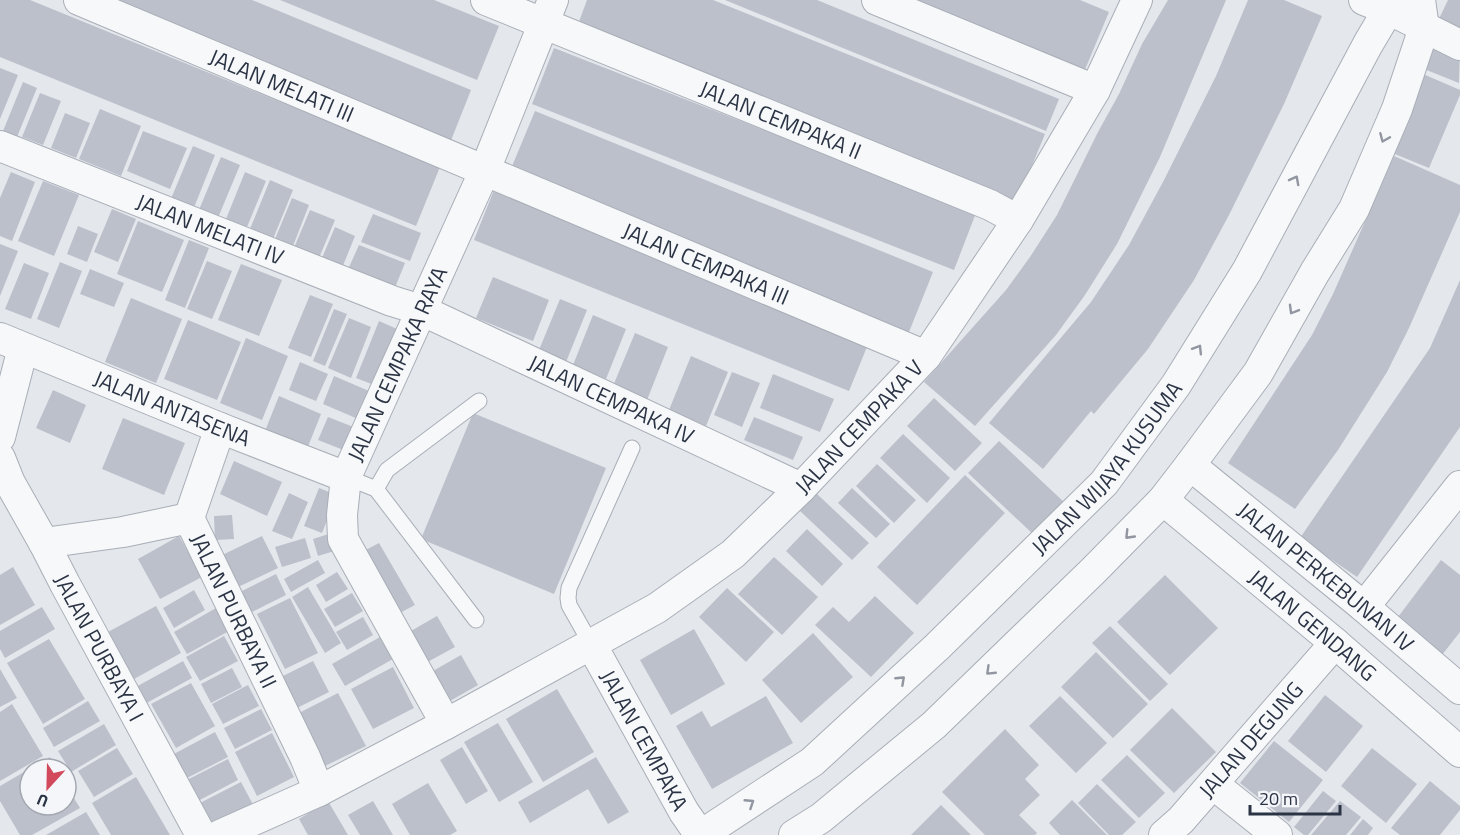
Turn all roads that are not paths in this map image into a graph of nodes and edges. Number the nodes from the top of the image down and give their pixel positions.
1 (79, 0) edge
2 (486, 0) edge
3 (877, 0) edge
4 (1137, 0) edge
5 (1383, 3) edge
6 (548, 12) edge
7 (1422, 14) edge
8 (1460, 45) edge
9 (1095, 90) junction
10 (0, 146) edge
11 (485, 170) junction
12 (1018, 220) junction
13 (421, 310) junction
14 (11, 343) edge
15 (926, 356) junction
16 (479, 401) dead end
17 (220, 428) junction
18 (0, 437) edge
19 (632, 448) dead end
20 (0, 458) edge
21 (1190, 465) junction
22 (346, 477) junction
23 (1460, 486) edge
24 (801, 488) junction
25 (376, 489) junction
26 (1162, 501) junction
27 (189, 518) junction
28 (45, 543) junction
29 (1364, 607) junction
30 (476, 620) dead end
31 (1335, 643) junction
32 (591, 644) junction
33 (1460, 689) edge
34 (446, 724) junction
35 (1460, 752) edge
36 (1213, 784) junction
37 (319, 791) junction
38 (828, 826) edge
39 (1179, 830) edge
40 (709, 833) edge
41 (201, 835) edge
42 (220, 835) edge
43 (794, 835) edge
44 (1276, 835) edge

1 - 11 street, JALAN MELATI III
2 - 6 street, JALAN CEMPAKA II
3 - 9 street
4 - 9 street, JALAN CEMPAKA V
5 - 7 street
40 -> 5 street, JALAN WIJAYA KUSUMA
6 - 11 street, JALAN CEMPAKA RAYA
6 - 12 street, JALAN CEMPAKA II
7 - 8 street
7 -> 21 street
9 - 12 street, JALAN CEMPAKA V
10 - 13 street, JALAN MELATI IV
11 - 13 street, JALAN CEMPAKA RAYA
11 - 15 street, JALAN CEMPAKA III
12 - 15 street, JALAN CEMPAKA V
13 - 22 street, JALAN CEMPAKA RAYA
13 - 24 street, JALAN CEMPAKA IV
14 - 17 street, JALAN ANTASENA
14 - 18 street
15 - 24 street, JALAN CEMPAKA V
16 - 25 lane
17 - 22 street, JALAN ANTASENA
17 - 27 street, JALAN PURBAYA II
19 - 32 lane
20 - 28 street, JALAN PURBAYA I
21 - 26 street
21 - 29 street, JALAN PERKEBUNAN IV
22 - 25 lane
22 - 34 street, JALAN CEMPAKA RAYA
23 - 29 street
24 - 32 street, JALAN CEMPAKA V
25 - 30 lane
26 - 31 street, JALAN GENDANG
26 -> 38 street
27 - 28 street
27 - 37 street, JALAN PURBAYA II
28 - 41 street, JALAN PURBAYA I
29 - 33 street, JALAN PERKEBUNAN IV
31 - 35 street, JALAN GENDANG
31 - 36 street, JALAN DEGUNG
32 - 34 street, JALAN CEMPAKA V
32 - 40 street, JALAN CEMPAKA
34 - 37 street, JALAN CEMPAKA V
36 - 39 street, JALAN DEGUNG
36 - 44 street
37 - 42 street, JALAN CEMPAKA V
38 - 43 street

